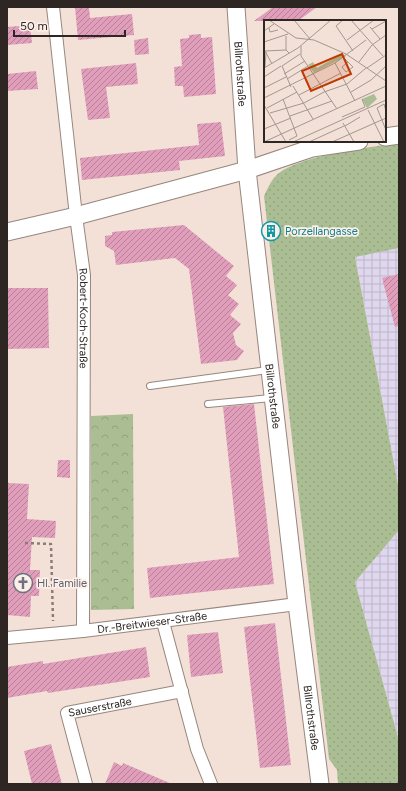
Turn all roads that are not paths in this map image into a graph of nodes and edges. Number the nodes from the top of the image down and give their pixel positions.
1 (53, 7) edge
2 (236, 7) edge
3 (399, 135) edge
4 (386, 137) edge
5 (352, 142) edge
6 (247, 170) junction
7 (76, 216) junction
8 (7, 232) edge
9 (270, 370) junction
10 (150, 386) dead end
11 (273, 398) junction
12 (208, 404) dead end
13 (297, 604) junction
14 (163, 622) junction
15 (83, 631) junction
16 (7, 638) edge
17 (182, 691) junction
18 (86, 784) edge
19 (211, 784) edge
20 (320, 784) edge

1 - 7 street, Robert-Koch-Straße
2 - 6 street, Billrothstraße
3 - 4 street
5 - 6 street
6 - 7 street
6 - 9 street, Billrothstraße
7 - 8 street
7 - 15 street, Robert-Koch-Straße
9 - 10 lane
9 - 11 street, Billrothstraße
11 - 12 lane
11 - 13 street, Billrothstraße
13 - 14 street, Dr.-Breitwieser-Straße
13 - 20 street, Billrothstraße
14 - 15 street, Dr.-Breitwieser-Straße
14 - 17 street
15 - 16 street, Dr.-Breitwieser-Straße
17 - 18 street, Sauserstraße
17 - 19 street

